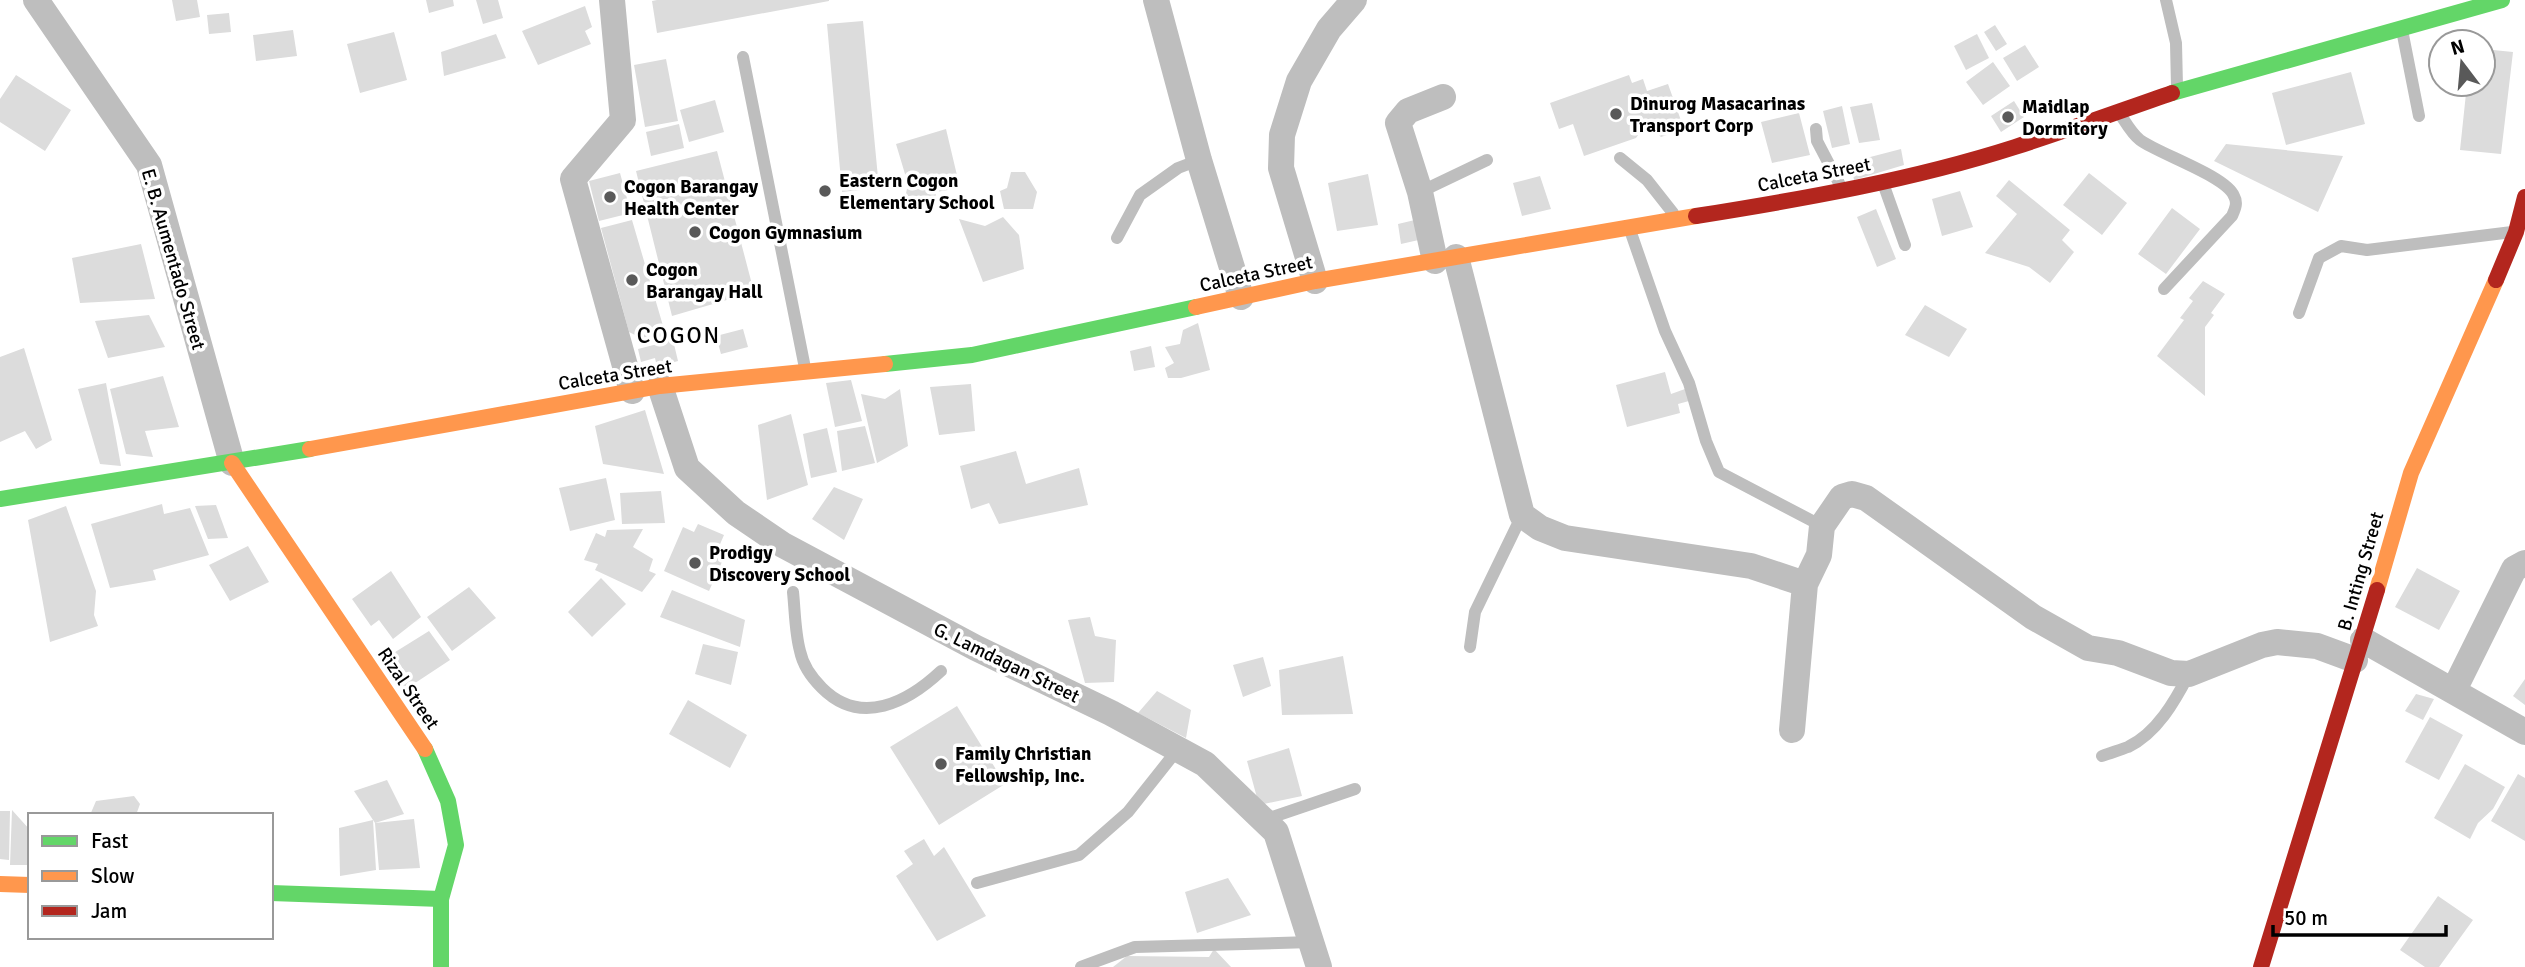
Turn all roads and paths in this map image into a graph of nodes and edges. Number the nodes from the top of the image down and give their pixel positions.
1 (36, 0) edge
2 (612, 0) edge
3 (1156, 0) edge
4 (1354, 0) edge
5 (2166, 0) edge
6 (2502, 0) edge
7 (2402, 29) junction
8 (743, 57) dead end
9 (2178, 91) junction
10 (1443, 97) dead end
11 (2118, 111) junction
12 (2419, 116) dead end
13 (1816, 129) dead end
14 (1620, 158) dead end
15 (1199, 160) junction
16 (1487, 160) dead end
17 (1882, 182) junction
18 (1843, 190) junction
19 (1420, 192) junction
20 (2525, 197) edge
21 (1678, 219) junction
22 (1628, 226) junction
23 (2516, 232) junction
24 (1117, 238) dead end
25 (1905, 245) dead end
26 (1446, 259) junction
27 (1315, 281) junction
28 (2164, 289) dead end
29 (1241, 297) junction
30 (2299, 313) dead end
31 (806, 372) junction
32 (660, 386) junction
33 (632, 391) junction
34 (232, 463) junction
35 (0, 499) edge
36 (1522, 514) junction
37 (1822, 526) junction
38 (2525, 563) edge
39 (1805, 584) junction
40 (793, 592) dead end
41 (1470, 647) dead end
42 (2359, 650) junction
43 (941, 671) dead end
44 (2189, 674) junction
45 (2454, 690) junction
46 (1792, 730) dead end
47 (2525, 732) edge
48 (1178, 750) junction
49 (2102, 756) dead end
50 (1356, 789) dead end
51 (1264, 821) junction
52 (976, 883) dead end
53 (0, 884) edge
54 (28, 885) edge
55 (273, 893) edge
56 (441, 899) junction
57 (1315, 954) edge
58 (441, 967) edge
59 (1081, 967) edge
60 (2261, 967) edge

1 - 34 street, E. B. Aumentado Street
2 - 33 street
3 - 15 street
4 - 27 street
5 - 9 lane
6 - 7 main road, Calceta Street
7 - 9 main road, Calceta Street
7 - 12 lane
8 - 31 lane
9 - 11 main road, Calceta Street
10 - 19 street
11 - 17 main road, Calceta Street
11 - 28 lane
13 - 18 lane
14 - 21 lane
15 - 24 lane
15 - 29 street
16 - 19 lane
17 - 18 main road, Calceta Street
17 - 25 lane
18 - 21 main road, Calceta Street
19 - 26 street
20 - 23 main road, B. Inting Street
21 - 22 main road, Calceta Street
22 - 26 main road, Calceta Street
22 - 37 lane
23 - 30 lane
23 - 42 main road, B. Inting Street
26 - 27 main road, Calceta Street
26 - 36 street
27 - 29 main road, Calceta Street
29 - 31 main road, Calceta Street
31 - 32 main road, Calceta Street
32 - 33 main road, Calceta Street
32 - 48 street, G. Lamdagan Street
33 - 34 main road, Calceta Street
34 - 35 main road, Calceta Street
34 - 56 main road, Rizal Street
36 - 39 street
36 - 41 lane
37 - 39 street
37 - 44 street
38 - 45 street
39 - 46 street
40 - 43 lane
42 - 44 street
42 - 45 street
42 - 60 main road, B. Inting Street
44 - 49 lane
45 - 47 street
48 - 51 street, G. Lamdagan Street
48 - 52 lane
50 - 51 lane
51 - 57 street, G. Lamdagan Street
53 - 54 main road
55 - 56 main road
56 - 58 main road, Rizal Street
57 - 59 lane

